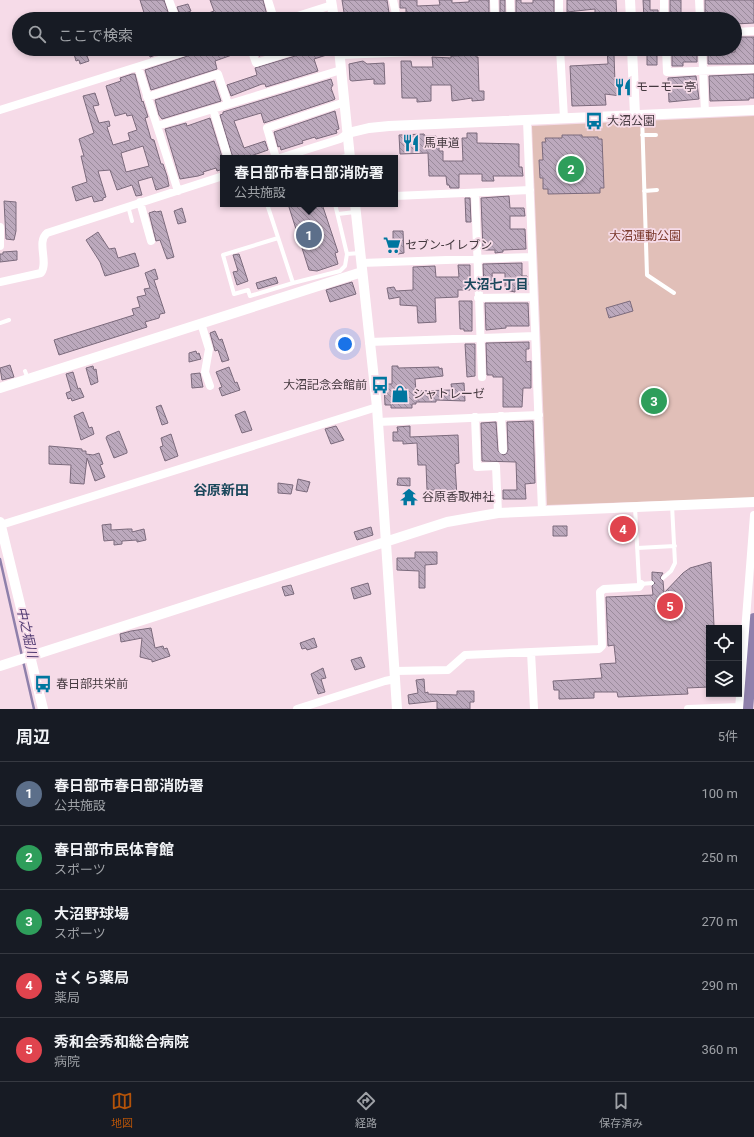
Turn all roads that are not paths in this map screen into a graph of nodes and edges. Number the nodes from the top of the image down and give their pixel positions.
1 (169, 0) edge
2 (268, 0) edge
3 (393, 0) edge
4 (494, 0) edge
5 (510, 0) edge
6 (559, 0) edge
7 (630, 0) edge
8 (664, 0) edge
9 (699, 0) edge
10 (331, 2) edge
11 (173, 12) edge
12 (272, 12) edge
13 (306, 12) edge
14 (333, 12) edge
15 (396, 12) edge
16 (495, 12) edge
17 (511, 12) edge
18 (559, 12) edge
19 (631, 12) edge
20 (664, 12) edge
21 (700, 12) edge
22 (754, 31) edge
23 (742, 32) edge
24 (170, 56) edge
25 (254, 56) edge
26 (278, 56) edge
27 (339, 56) edge
28 (560, 56) edge
29 (633, 56) edge
30 (666, 56) edge
31 (702, 56) edge
32 (138, 67) junction
33 (754, 69) edge
34 (341, 70) junction
35 (703, 71) junction
36 (147, 97) junction
37 (344, 102) junction
38 (228, 104) junction
39 (212, 109) junction
40 (0, 110) edge
41 (754, 110) edge
42 (705, 112) junction
43 (638, 115) junction
44 (564, 118) junction
45 (527, 120) junction
46 (156, 126) junction
47 (348, 133) junction
48 (642, 135) junction
49 (656, 135) dead end
50 (227, 155) edge
51 (275, 155) edge
52 (289, 155) edge
53 (350, 155) edge
54 (220, 177) edge
55 (530, 190) junction
56 (657, 190) dead end
57 (178, 191) junction
58 (644, 191) junction
59 (474, 193) junction
60 (398, 196) edge
61 (140, 202) junction
62 (128, 206) junction
63 (267, 207) edge
64 (336, 207) edge
65 (356, 208) edge
66 (338, 214) junction
67 (132, 221) dead end
68 (0, 227) edge
69 (278, 238) junction
70 (151, 241) dead end
71 (0, 246) edge
72 (347, 254) junction
73 (532, 257) junction
74 (476, 258) junction
75 (361, 263) junction
76 (0, 282) edge
77 (293, 283) junction
78 (674, 292) dead end
79 (533, 297) junction
80 (478, 298) junction
81 (9, 320) dead end
82 (0, 323) edge
83 (201, 323) junction
84 (535, 336) junction
85 (480, 338) junction
86 (369, 342) junction
87 (482, 376) dead end
88 (210, 386) dead end
89 (0, 388) edge
90 (377, 407) junction
91 (539, 415) junction
92 (501, 416) junction
93 (474, 417) junction
94 (378, 422) junction
95 (503, 450) dead end
96 (754, 502) edge
97 (672, 505) junction
98 (635, 506) junction
99 (542, 511) junction
100 (498, 514) junction
101 (754, 516) edge
102 (0, 523) edge
103 (385, 543) junction
104 (675, 546) junction
105 (637, 548) junction
106 (663, 578) dead end
107 (652, 583) dead end
108 (641, 584) junction
109 (745, 641) junction
110 (754, 641) edge
111 (531, 652) junction
112 (30, 656) junction
113 (0, 666) edge
114 (395, 675) junction
115 (739, 708) edge
116 (43, 709) edge
117 (297, 709) edge
118 (397, 709) edge
119 (534, 709) edge
120 (688, 709) edge

1 - 11 street
2 - 12 street
3 - 15 street
4 - 16 street
5 - 17 street
6 - 18 street
7 - 19 street
8 - 20 street
9 - 21 street
10 - 13 street
10 - 14 street
22 - 23 street
24 - 32 street
25 - 26 street
27 - 34 street
28 - 44 street
29 - 43 street
30 - 35 street
31 - 35 street
32 - 36 street
32 - 40 street
33 - 35 street
34 - 37 street
34 - 38 street
35 - 42 street
36 - 38 street
36 - 46 street
37 - 47 street
37 - 51 street
38 - 39 street
39 - 46 street
39 - 50 street
41 - 42 street
42 - 43 street
43 - 44 street
43 - 48 lane
44 - 45 street
45 - 47 street
45 - 55 street
46 - 57 street
47 - 52 street
47 - 53 street
48 - 49 lane
48 - 58 lane
54 - 57 street
55 - 59 street
55 - 73 street
56 - 58 lane
57 - 61 street
58 - 78 lane
59 - 60 street
59 - 74 street
61 - 62 street
61 - 70 street
62 - 67 lane
62 - 76 street
63 - 69 lane
64 - 66 lane
65 - 66 lane
65 - 75 street
66 - 72 lane
68 - 71 street
69 - 77 lane
69 - 77 lane
72 - 75 lane
72 - 77 lane
73 - 74 street
73 - 79 street
74 - 75 street
74 - 80 street
75 - 83 street
75 - 86 street
79 - 80 street
79 - 84 street
80 - 85 street
81 - 82 lane
83 - 88 street
83 - 89 street
84 - 85 street
84 - 91 street
85 - 86 street
85 - 87 street
86 - 90 street
90 - 94 street
90 - 102 street
91 - 92 street
91 - 99 street
92 - 93 street
92 - 95 street
93 - 94 street
93 - 100 street
94 - 103 street
96 - 97 street
97 - 98 street
97 - 104 lane
98 - 99 street
98 - 105 lane
99 - 100 street
100 - 103 street
101 - 109 street
102 - 112 street
103 - 112 street
103 - 114 street
104 - 105 lane
104 - 106 lane
105 - 108 lane
107 - 108 lane
108 - 111 street
109 - 110 street
109 - 115 street
111 - 114 street
111 - 119 street
112 - 113 street
112 - 116 street
114 - 117 street
114 - 118 street
115 - 120 street

